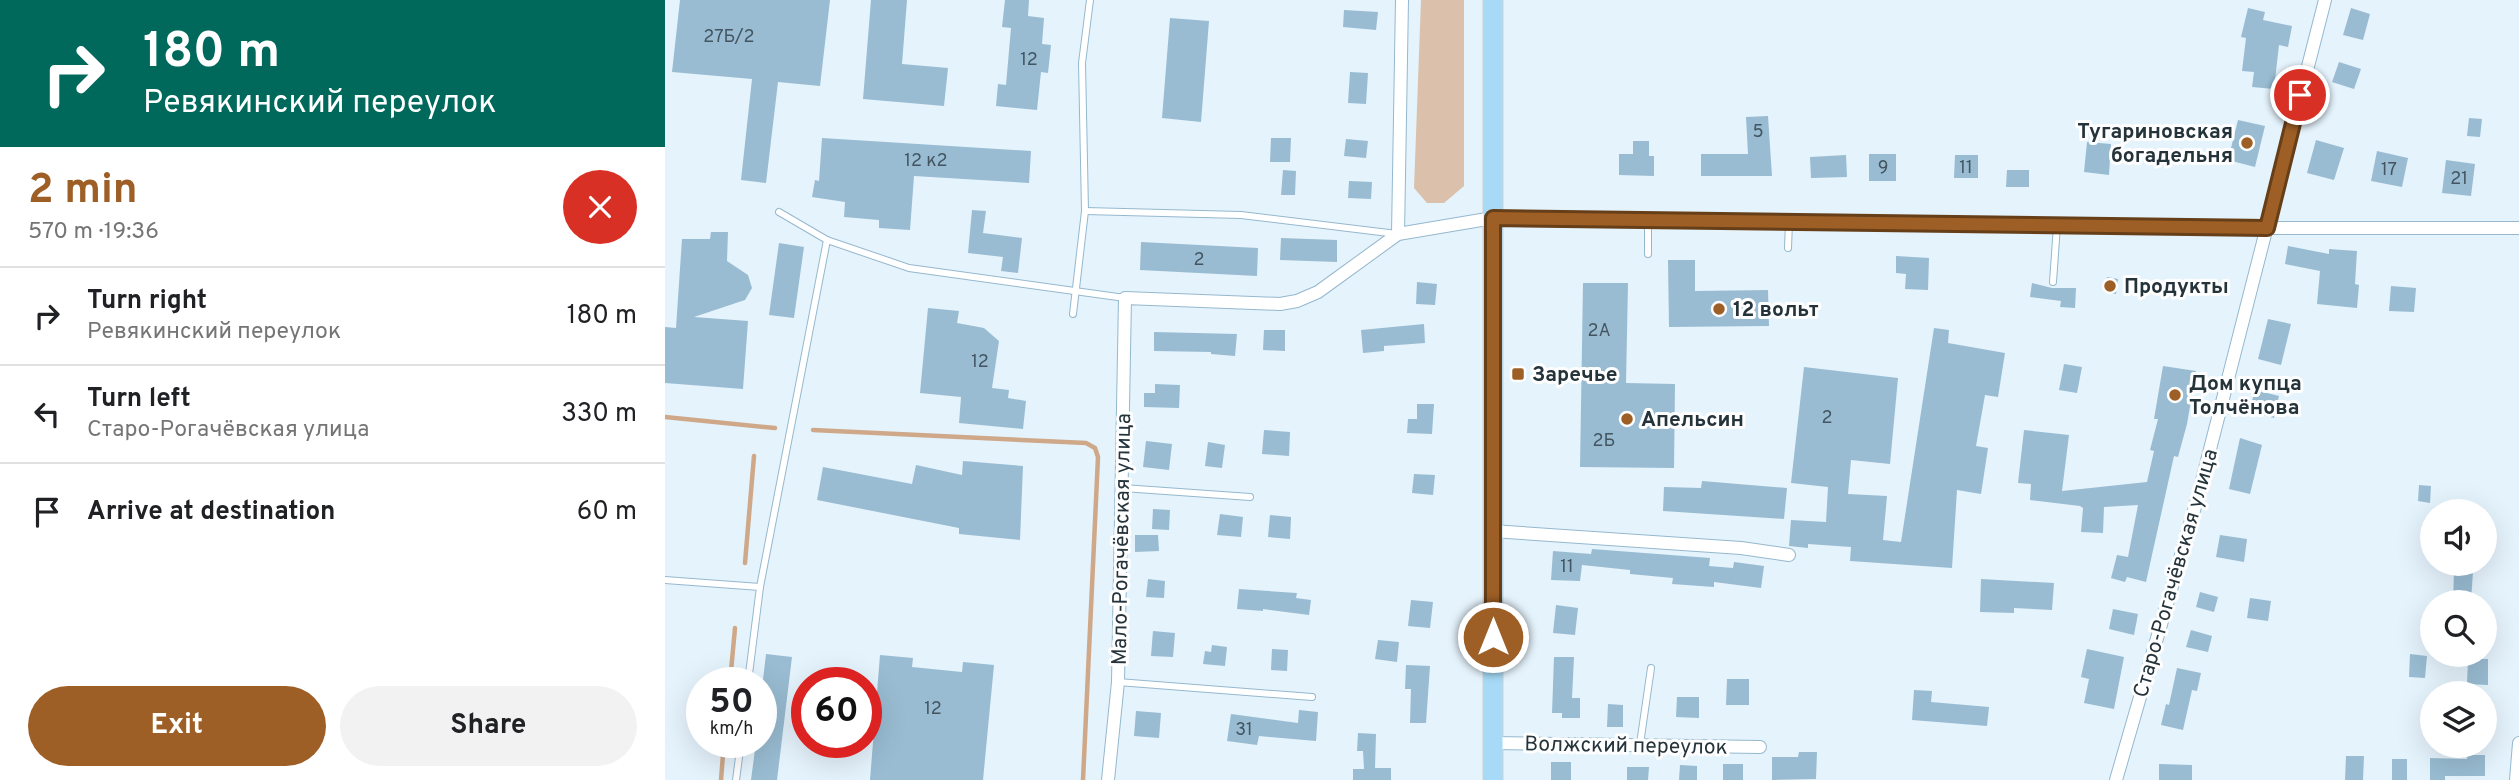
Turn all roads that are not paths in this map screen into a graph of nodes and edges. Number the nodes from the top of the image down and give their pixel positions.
1 (1090, 0) edge
2 (1402, 0) edge
3 (1493, 0) edge
4 (2325, 0) edge
5 (1085, 211) junction
6 (779, 212) dead end
7 (1493, 218) junction
8 (1648, 220) junction
9 (1789, 222) junction
10 (2057, 225) junction
11 (2267, 228) junction
12 (2519, 228) edge
13 (1398, 234) junction
14 (827, 240) junction
15 (1788, 248) dead end
16 (1648, 254) dead end
17 (2053, 282) dead end
18 (1075, 292) junction
19 (1125, 298) junction
20 (1073, 314) dead end
21 (1123, 488) junction
22 (1250, 497) dead end
23 (1492, 531) junction
24 (1789, 555) dead end
25 (665, 580) edge
26 (760, 587) junction
27 (750, 667) edge
28 (1651, 668) dead end
29 (1118, 682) junction
30 (1312, 697) dead end
31 (1493, 743) junction
32 (2519, 743) edge
33 (1640, 746) junction
34 (1760, 747) dead end
35 (739, 758) edge
36 (736, 780) edge
37 (1108, 780) edge
38 (1493, 780) edge
39 (2116, 780) edge
40 (2516, 780) edge

1 - 5 lane
2 - 13 street
3 - 7 main road
4 - 11 street, Старо-Рогачёвская улица
5 - 13 lane
5 - 18 lane
6 - 14 lane
7 - 8 street
7 - 13 street
7 - 23 main road
8 - 9 street
8 - 16 lane
9 - 10 street
9 - 15 lane
10 - 11 street
10 - 17 lane
11 - 12 street
11 - 39 street, Старо-Рогачёвская улица
13 - 19 street
14 - 18 lane
14 - 26 lane
18 - 19 lane
18 - 20 lane
19 - 21 street, Мало-Рогачёвская улица
21 - 22 lane
21 - 29 street, Мало-Рогачёвская улица
23 - 24 street
23 - 31 main road
25 - 26 lane
26 - 27 lane
28 - 33 lane
29 - 30 lane
29 - 37 street, Мало-Рогачёвская улица
31 - 33 street, Волжский переулок
31 - 38 main road
32 - 40 street
33 - 34 street, Волжский переулок
35 - 36 lane

